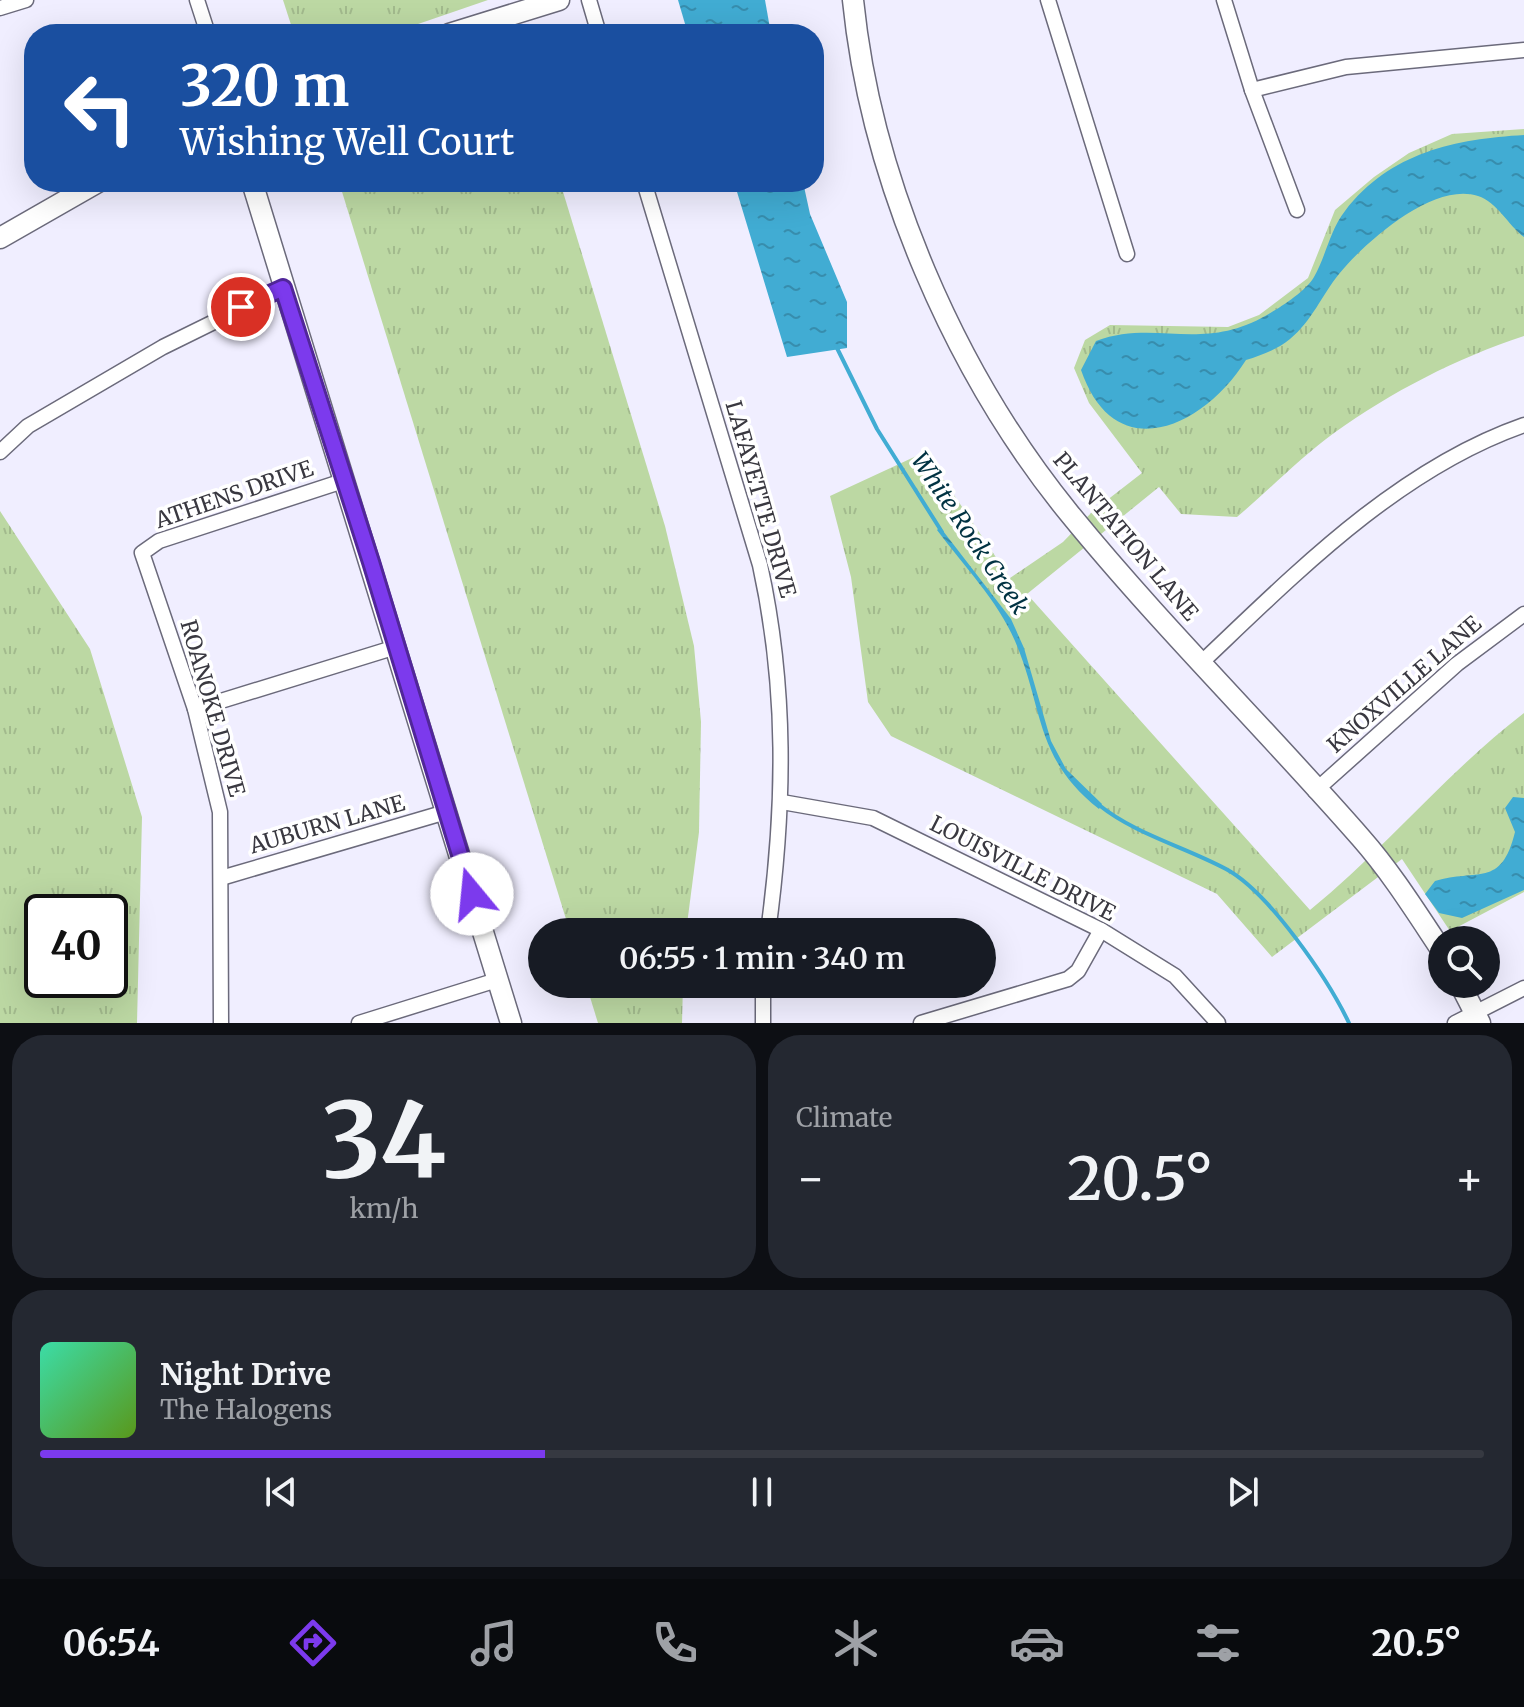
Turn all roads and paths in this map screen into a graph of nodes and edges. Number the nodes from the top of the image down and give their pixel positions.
1 (26, 0) edge
2 (197, 0) edge
3 (559, 0) edge
4 (589, 0) edge
5 (853, 0) edge
6 (1048, 0) edge
7 (1224, 0) edge
8 (0, 8) edge
9 (205, 24) edge
10 (481, 24) edge
11 (596, 24) edge
12 (1524, 50) edge
13 (1252, 90) junction
14 (80, 192) edge
15 (255, 192) edge
16 (647, 192) edge
17 (1297, 210) dead end
18 (0, 238) edge
19 (1127, 254) dead end
20 (283, 288) junction
21 (1524, 425) edge
22 (0, 452) edge
23 (343, 481) junction
24 (142, 553) joint
25 (1524, 614) edge
26 (396, 647) junction
27 (1202, 662) junction
28 (195, 709) junction
29 (1315, 791) junction
30 (782, 802) junction
31 (446, 812) junction
32 (221, 878) junction
33 (770, 918) edge
34 (1101, 930) junction
35 (1428, 931) edge
36 (497, 980) junction
37 (1524, 988) edge
38 (763, 998) edge
39 (1467, 998) edge
40 (1477, 1018) edge
41 (221, 1023) edge
42 (359, 1023) edge
43 (511, 1023) edge
44 (763, 1023) edge
45 (921, 1023) edge
46 (1218, 1023) edge
47 (1455, 1023) edge

1 - 8 street
2 - 9 street
3 - 10 street
4 - 11 street
5 - 27 street, PLANTATION LANE
6 - 19 street
7 - 13 street
12 - 13 street
13 - 17 street
14 - 18 street
15 - 20 street
16 - 30 street, LAFAYETTE DRIVE
20 - 22 street
20 - 23 street
21 - 27 street
23 - 24 street, ATHENS DRIVE
23 - 26 street
24 - 28 street, ROANOKE DRIVE
25 - 29 street, KNOXVILLE LANE
26 - 28 street
26 - 31 street
27 - 29 street, PLANTATION LANE
28 - 32 street, ROANOKE DRIVE
29 - 35 street, PLANTATION LANE
30 - 33 street, LAFAYETTE DRIVE
30 - 34 street, LOUISVILLE DRIVE
31 - 32 street, AUBURN LANE
31 - 36 street
32 - 41 street, ROANOKE DRIVE
34 - 45 street
34 - 46 street, LOUISVILLE DRIVE
36 - 42 street
36 - 43 street
37 - 40 street
38 - 44 street
39 - 40 street
40 - 47 street

